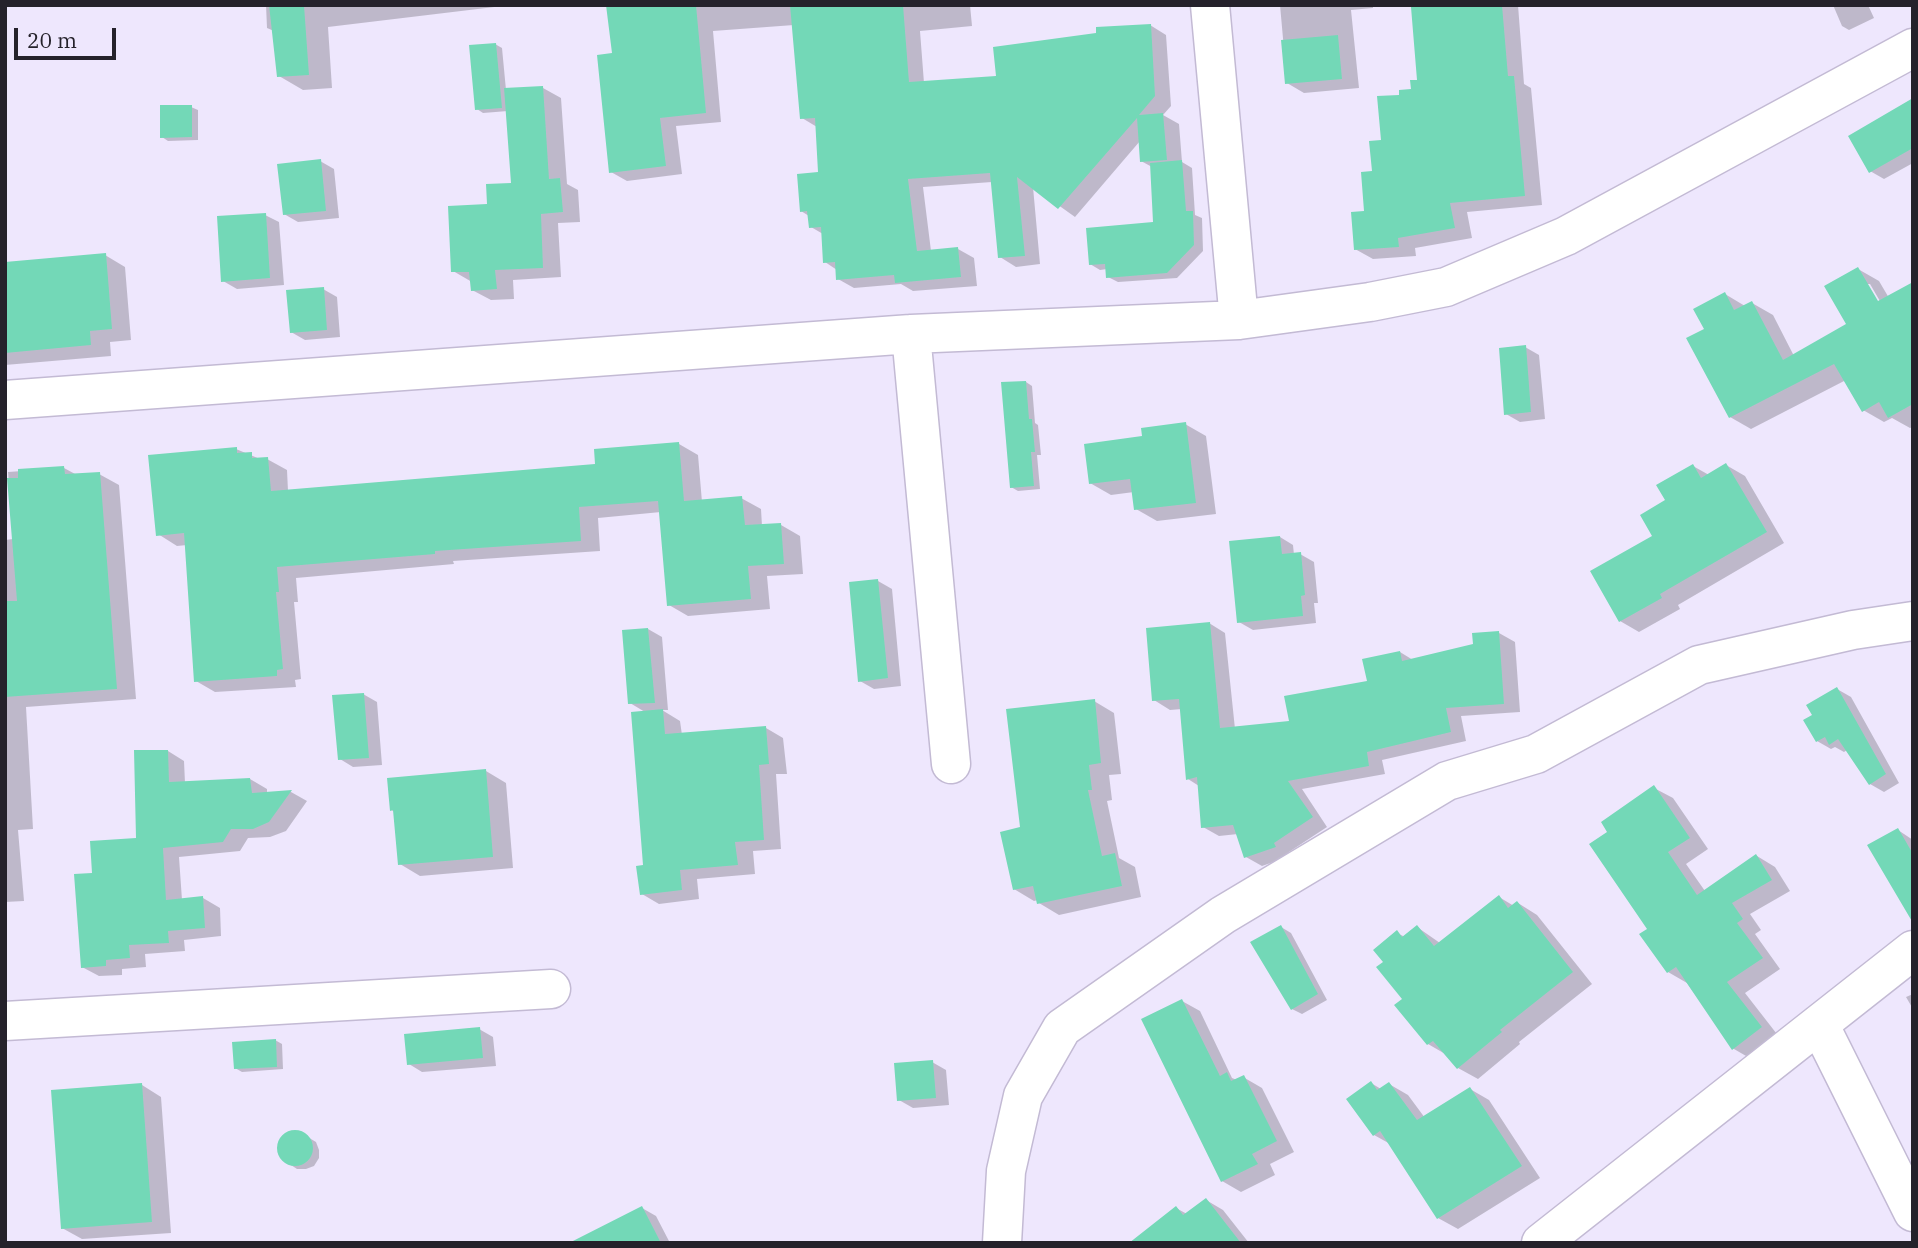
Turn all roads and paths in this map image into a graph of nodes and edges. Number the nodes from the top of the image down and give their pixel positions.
1 (1210, 5) edge
2 (1913, 48) edge
3 (1240, 320) junction
4 (911, 334) junction
5 (5, 400) edge
6 (1913, 621) edge
7 (951, 764) dead end
8 (1913, 950) edge
9 (551, 989) dead end
10 (5, 1021) edge
11 (1819, 1024) junction
12 (1913, 1212) edge
13 (1002, 1243) edge
14 (1541, 1243) edge

1 - 3 street
2 - 3 street
3 - 4 street
4 - 5 street
4 - 7 street
6 - 13 street
8 - 11 street
9 - 10 street
11 - 12 street
11 - 14 street

